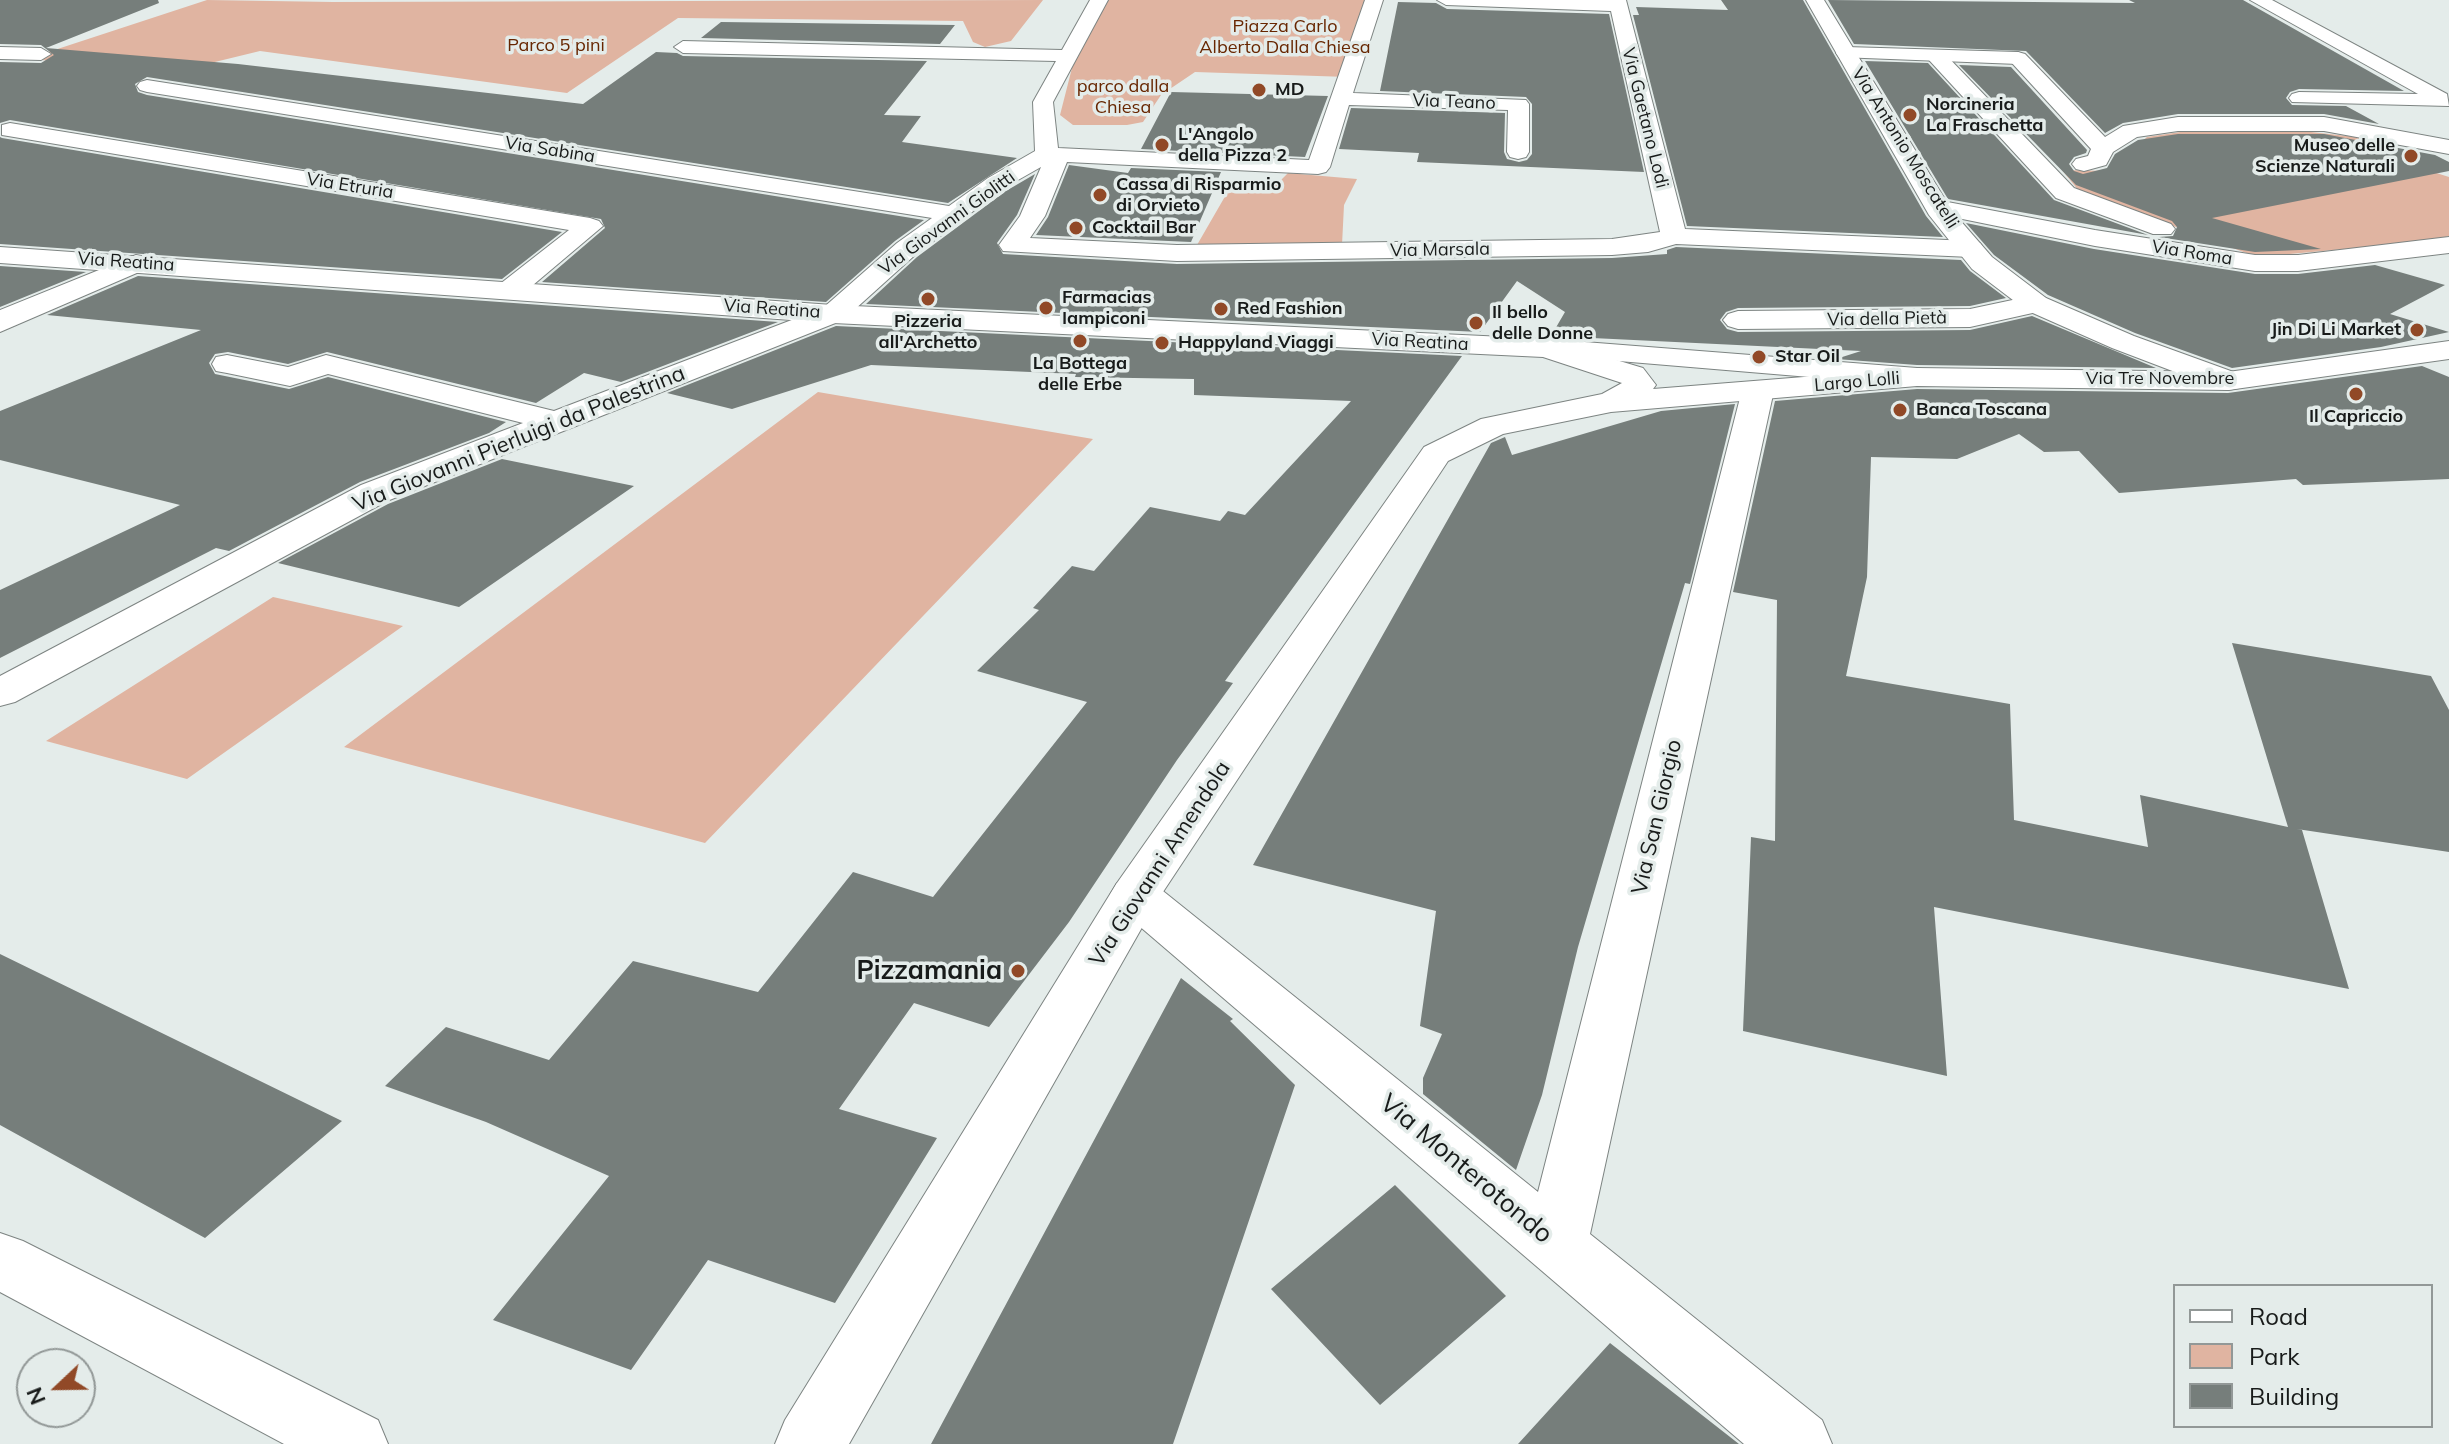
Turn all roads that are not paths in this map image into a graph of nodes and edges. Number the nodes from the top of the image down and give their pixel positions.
1 (1099, 0) edge
2 (1374, 0) edge
3 (1446, 0) edge
4 (1815, 0) edge
5 (2259, 0) edge
6 (1617, 3) edge
7 (683, 47) dead end
8 (0, 53) edge
9 (1846, 53) junction
10 (41, 54) dead end
11 (1068, 56) junction
12 (1936, 56) junction
13 (147, 86) dead end
14 (1341, 99) junction
15 (2447, 102) edge
16 (2324, 124) junction
17 (10, 130) dead end
18 (2449, 147) edge
19 (2103, 148) junction
20 (1518, 152) dead end
21 (1052, 155) junction
22 (2038, 166) junction
23 (1937, 207) junction
24 (958, 211) junction
25 (1032, 216) junction
26 (1674, 236) junction
27 (2449, 245) edge
28 (1971, 249) junction
29 (0, 255) edge
30 (136, 263) junction
31 (2255, 263) junction
32 (510, 290) junction
33 (2036, 304) junction
34 (833, 314) junction
35 (1738, 320) dead end
36 (0, 323) edge
37 (1546, 348) junction
38 (2449, 351) edge
39 (227, 364) dead end
40 (1917, 377) junction
41 (2228, 381) junction
42 (1758, 390) junction
43 (1611, 402) junction
44 (557, 422) junction
45 (0, 693) edge
46 (1135, 895) junction
47 (1556, 1244) junction
48 (0, 1260) edge
49 (353, 1444) edge
50 (810, 1444) edge
51 (1797, 1444) edge

1 - 11 street
2 - 14 street
3 - 6 street
4 - 9 street, Via Antonio Moscatelli
5 - 15 street
6 - 26 street, Via Gaetano Lodi
7 - 11 street
8 - 10 street
9 - 12 street
9 - 23 street, Via Antonio Moscatelli
11 - 21 street
12 - 19 street
12 - 22 street
13 - 24 street, Via Sabina
14 - 20 street, Via Teano
14 - 21 street
15 - 16 street
16 - 18 street
16 - 19 street
17 - 32 street, Via Etruria
19 - 22 street
21 - 24 street, Via Giovanni Giolitti
21 - 25 street
22 - 31 street
23 - 28 street, Via Antonio Moscatelli
23 - 31 street, Via Roma
24 - 25 street
24 - 34 street, Via Giovanni Giolitti
25 - 26 street, Via Marsala
26 - 28 street, Via Marsala
27 - 31 street, Via Roma
28 - 33 street, Via Antonio Moscatelli
29 - 30 street, Via Reatina
30 - 32 street, Via Reatina
30 - 36 street
32 - 34 street, Via Reatina
33 - 35 street, Via della Pietà
33 - 41 street, Via Antonio Moscatelli
34 - 37 street, Via Reatina
34 - 44 street, Via Giovanni Pierluigi da Palestrina
37 - 40 street, Largo Lolli
37 - 43 street
38 - 41 street, Via Tre Novembre
39 - 44 street
40 - 41 street, Via Tre Novembre
40 - 42 street, Largo Lolli
42 - 43 street, Largo Lolli
42 - 47 street, Via San Giorgio
43 - 46 street, Via Giovanni Amendola
44 - 45 street, Via Giovanni Pierluigi da Palestrina
46 - 47 street, Via Monterotondo
46 - 50 street, Via Giovanni Amendola
47 - 51 street, Via Monterotondo
48 - 49 street

